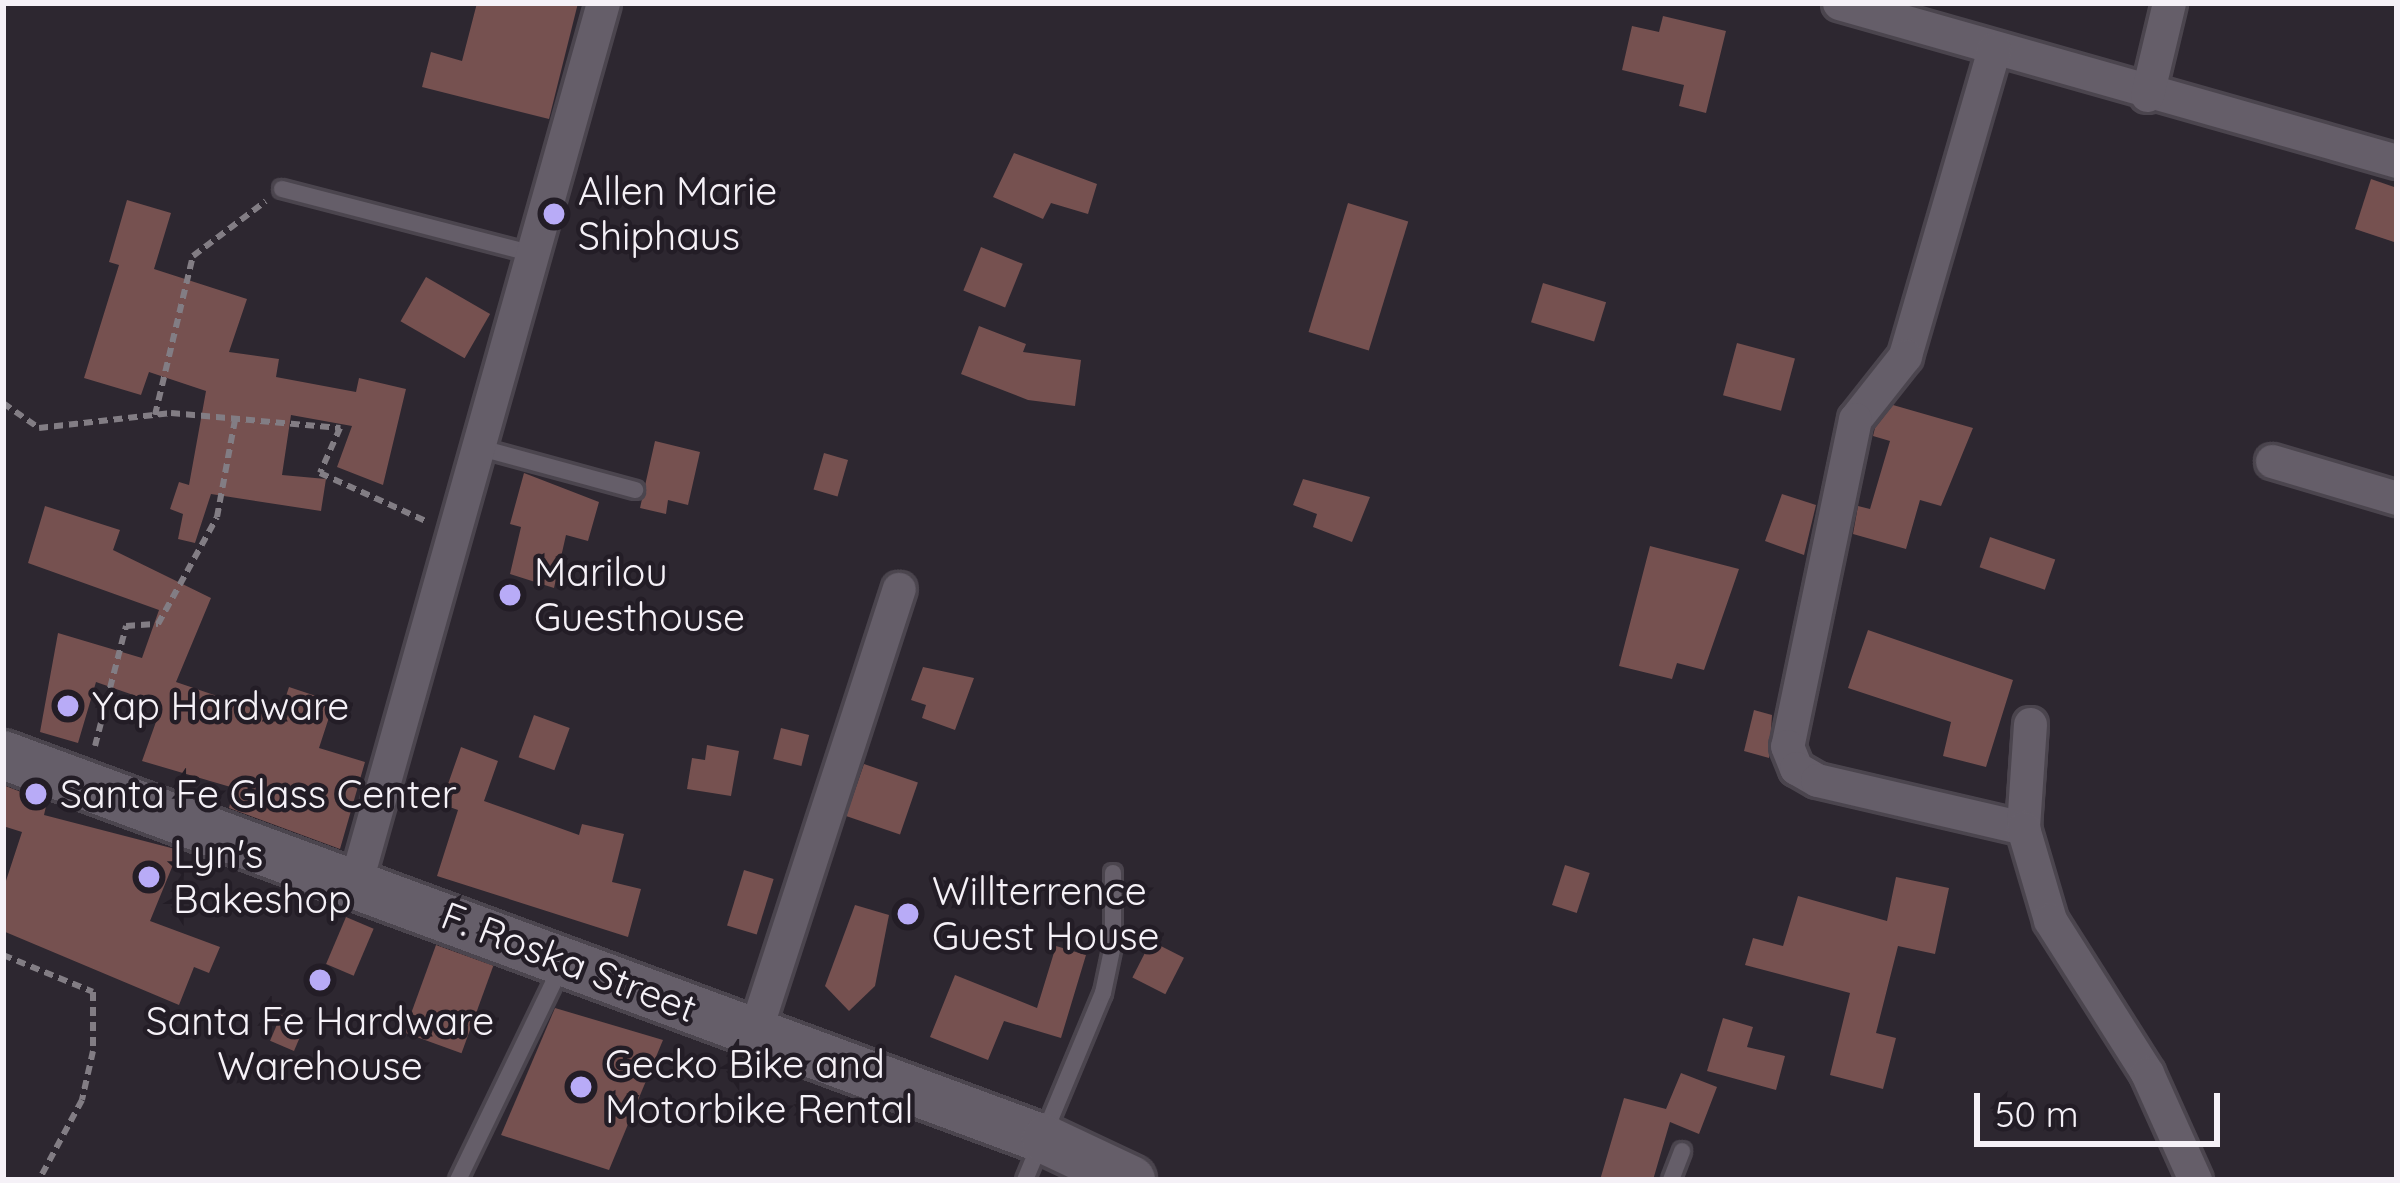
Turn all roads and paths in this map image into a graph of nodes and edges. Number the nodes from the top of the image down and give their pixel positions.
1 (603, 3) edge
2 (1840, 3) edge
3 (2169, 3) edge
4 (1994, 49) junction
5 (2147, 95) junction
6 (2397, 161) edge
7 (282, 189) joint
8 (533, 254) junction
9 (3, 403) edge
10 (155, 415) junction
11 (235, 418) junction
12 (477, 447) junction
13 (2272, 461) dead end
14 (635, 490) dead end
15 (2397, 498) edge
16 (454, 534) junction
17 (898, 589) dead end
18 (2030, 724) dead end
19 (3, 755) edge
20 (86, 785) junction
21 (2024, 828) junction
22 (1113, 873) dead end
23 (356, 881) junction
24 (3, 955) edge
25 (565, 960) junction
26 (754, 1031) junction
27 (1682, 1151) dead end
28 (1035, 1160) edge
29 (39, 1180) edge
30 (458, 1180) edge
31 (1131, 1180) edge
32 (1671, 1180) edge
33 (2195, 1180) edge

1 - 8 street
2 - 4 street
3 - 5 street
4 - 5 street
4 - 21 street
5 - 6 street
7 - 8 lane
7 - 10 path
8 - 12 street
9 - 10 path
10 - 11 path
11 - 16 path
11 - 20 path
12 - 14 lane
12 - 16 street
13 - 15 street
16 - 23 street
17 - 26 street
18 - 21 street
19 - 20 main road, F. Roska Street
20 - 23 main road, F. Roska Street
21 - 33 street
22 - 28 lane
23 - 25 main road, F. Roska Street
24 - 29 path
25 - 26 main road, F. Roska Street
25 - 30 lane
26 - 28 main road, F. Roska Street
27 - 32 lane
28 - 31 main road, F. Roska Street

